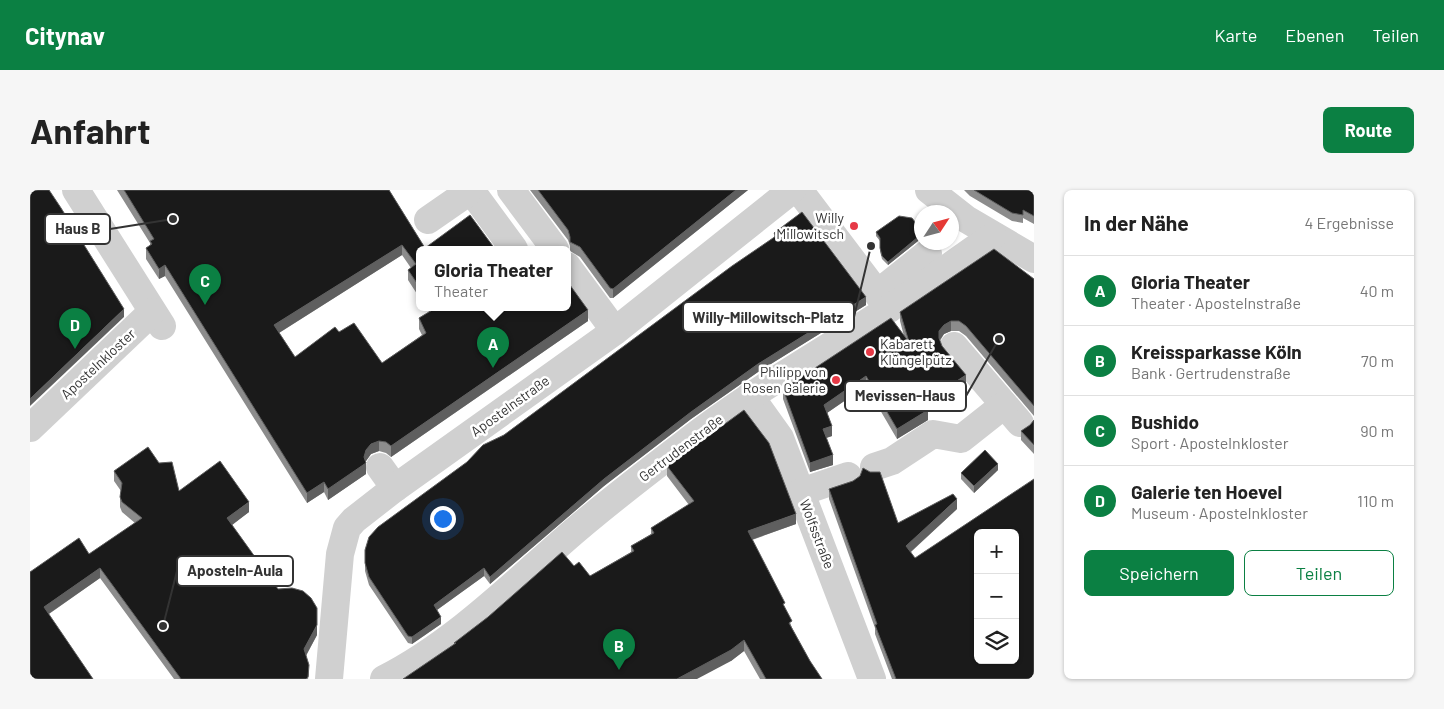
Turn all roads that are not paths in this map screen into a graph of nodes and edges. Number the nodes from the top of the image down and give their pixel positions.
1 (76, 190) edge
2 (511, 190) edge
3 (792, 190) edge
4 (799, 190) edge
5 (929, 190) edge
6 (466, 191) edge
7 (428, 220) dead end
8 (993, 236) junction
9 (512, 246) edge
10 (553, 246) edge
11 (928, 252) dead end
12 (1034, 259) edge
13 (571, 271) edge
14 (883, 301) junction
15 (615, 331) junction
16 (954, 346) dead end
17 (757, 405) junction
18 (30, 428) edge
19 (874, 467) dead end
20 (848, 476) dead end
21 (801, 492) junction
22 (329, 679) edge
23 (384, 679) edge
24 (872, 679) edge

1 - 18 street, Apostelnkloster
2 - 10 street
3 - 15 street, Apostelnstraße
4 - 14 street
5 - 8 street
6 - 7 street
6 - 9 street
8 - 12 street
8 - 14 street, Gertrudenstraße
11 - 14 street
13 - 15 street
14 - 17 street, Gertrudenstraße
15 - 22 street, Apostelnstraße
16 - 19 street
17 - 21 street, Wolfsstraße
17 - 23 street, Gertrudenstraße
20 - 21 street
21 - 24 street, Wolfsstraße

